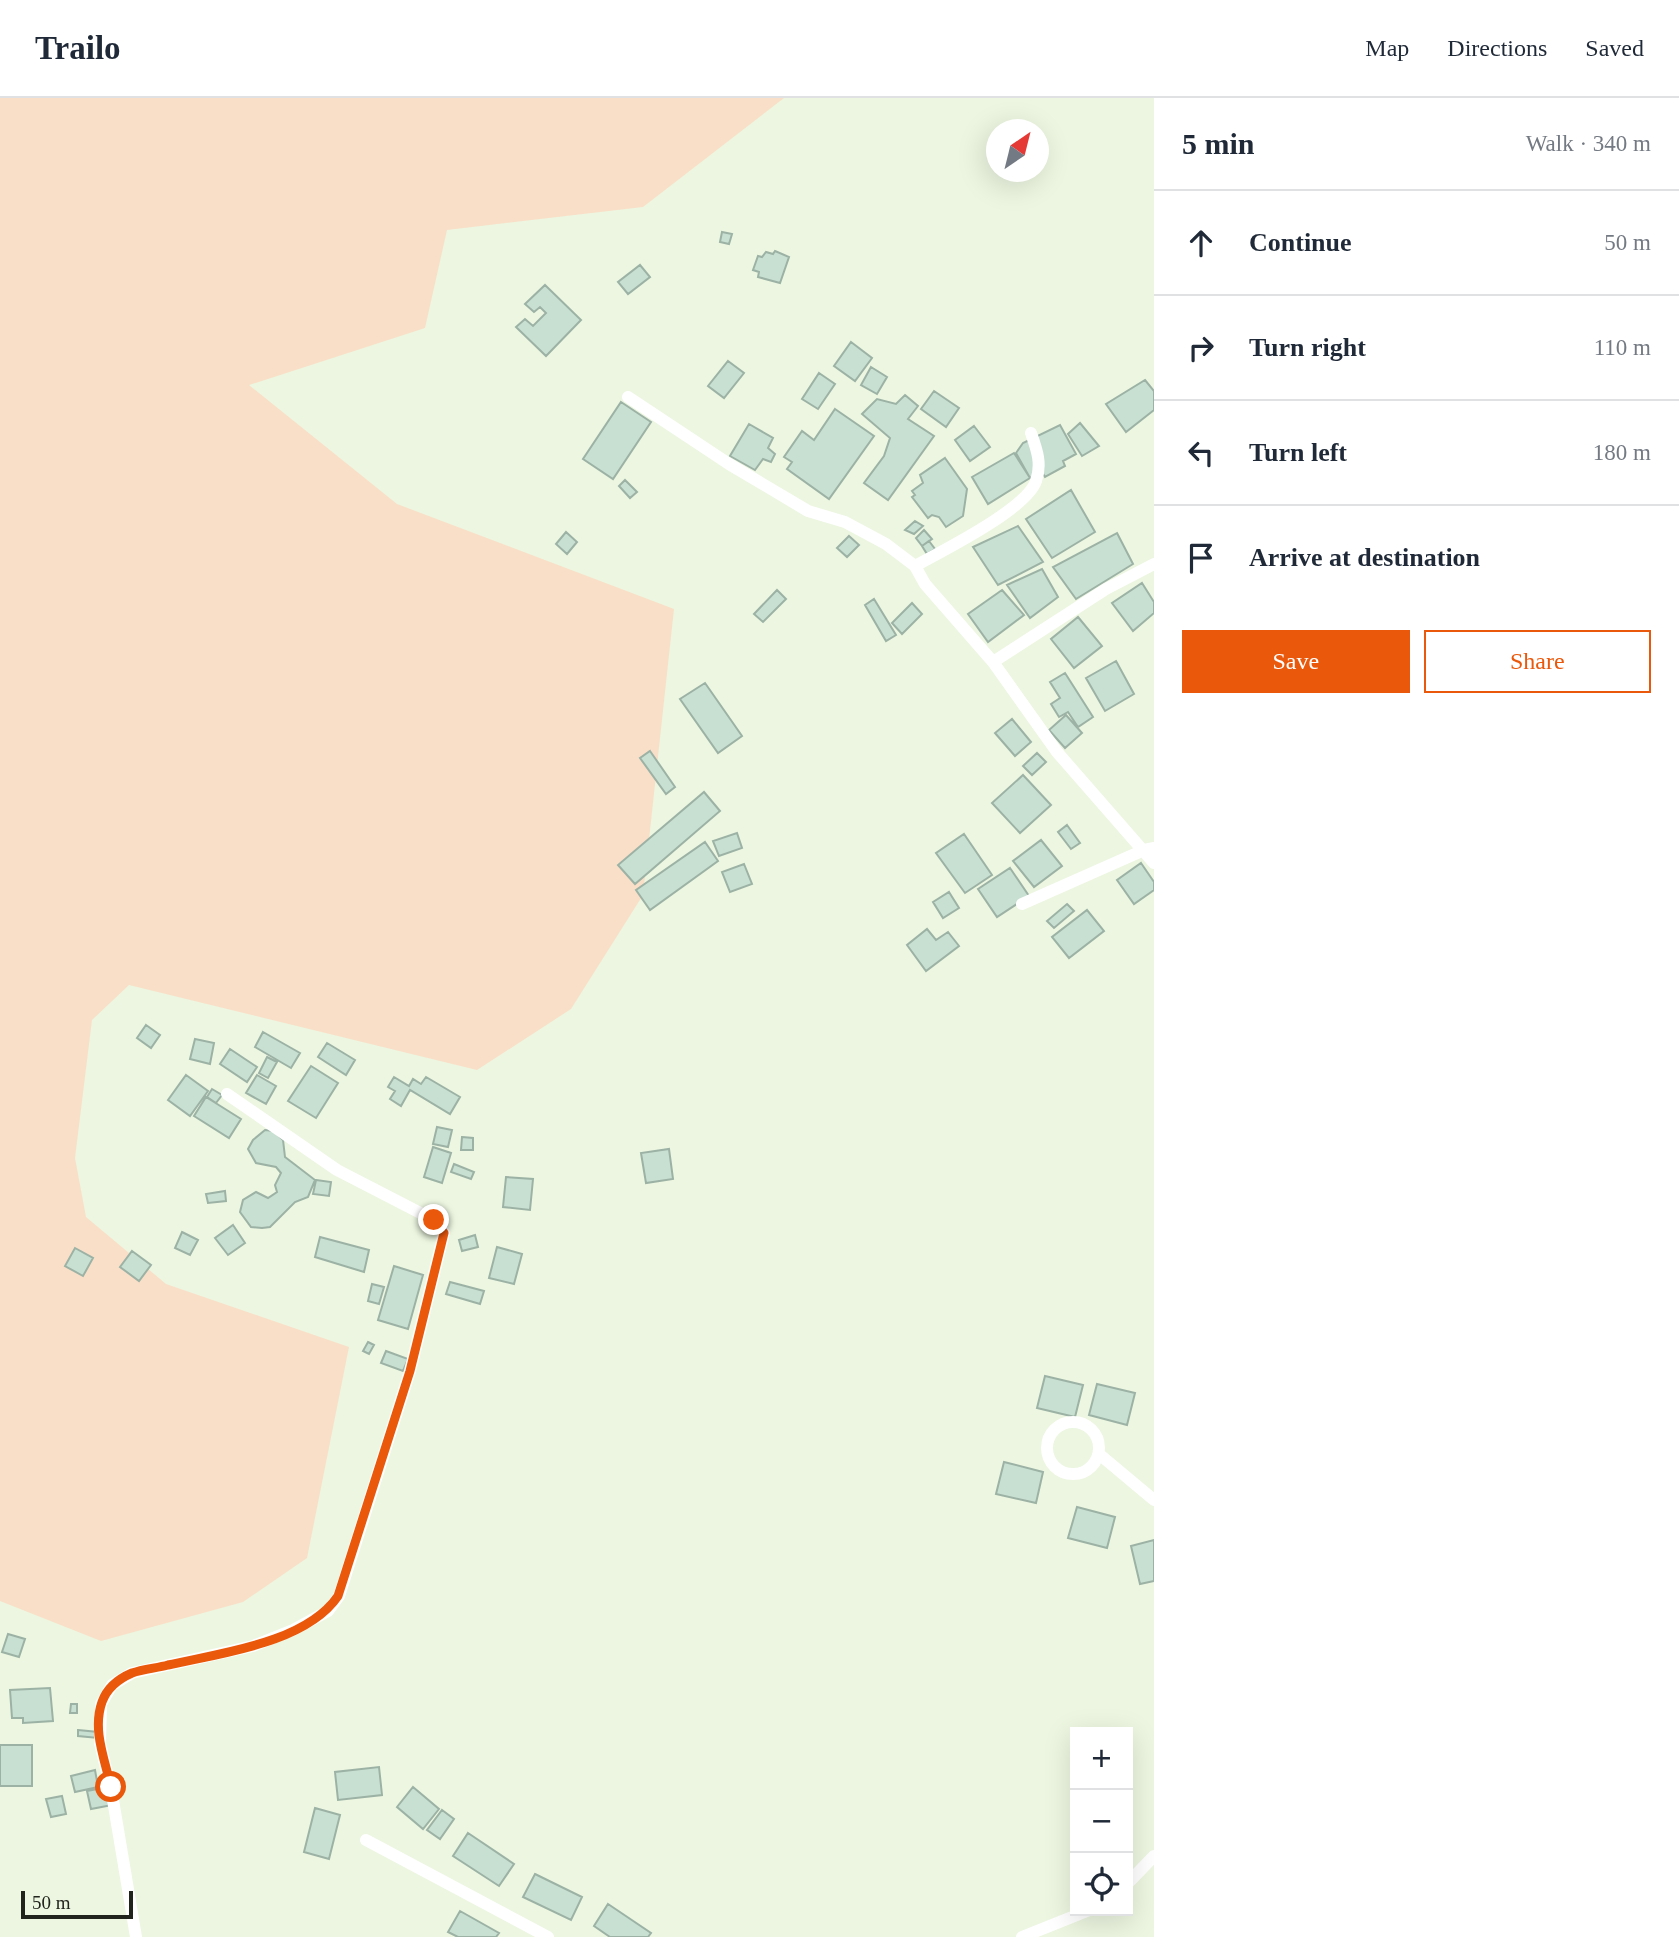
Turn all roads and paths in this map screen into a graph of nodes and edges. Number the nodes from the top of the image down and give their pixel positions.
1 (628, 397) dead end
2 (1031, 433) dead end
3 (1154, 564) edge
4 (915, 566) junction
5 (993, 662) junction
6 (1149, 849) edge
7 (1154, 863) edge
8 (1022, 904) dead end
9 (227, 1094) dead end
10 (1099, 1454) junction
11 (1154, 1500) edge
12 (366, 1840) dead end
13 (1154, 1856) edge
14 (1133, 1878) edge
15 (1074, 1916) edge
16 (136, 1937) edge
17 (548, 1937) edge
18 (1022, 1937) edge

1 - 4 street
2 - 4 street
3 - 5 street
4 - 5 street
5 - 6 street
6 - 7 street
6 - 8 street
9 - 16 street
10 - 10 street
10 - 11 street
12 - 17 street
13 - 14 street
15 - 18 street

